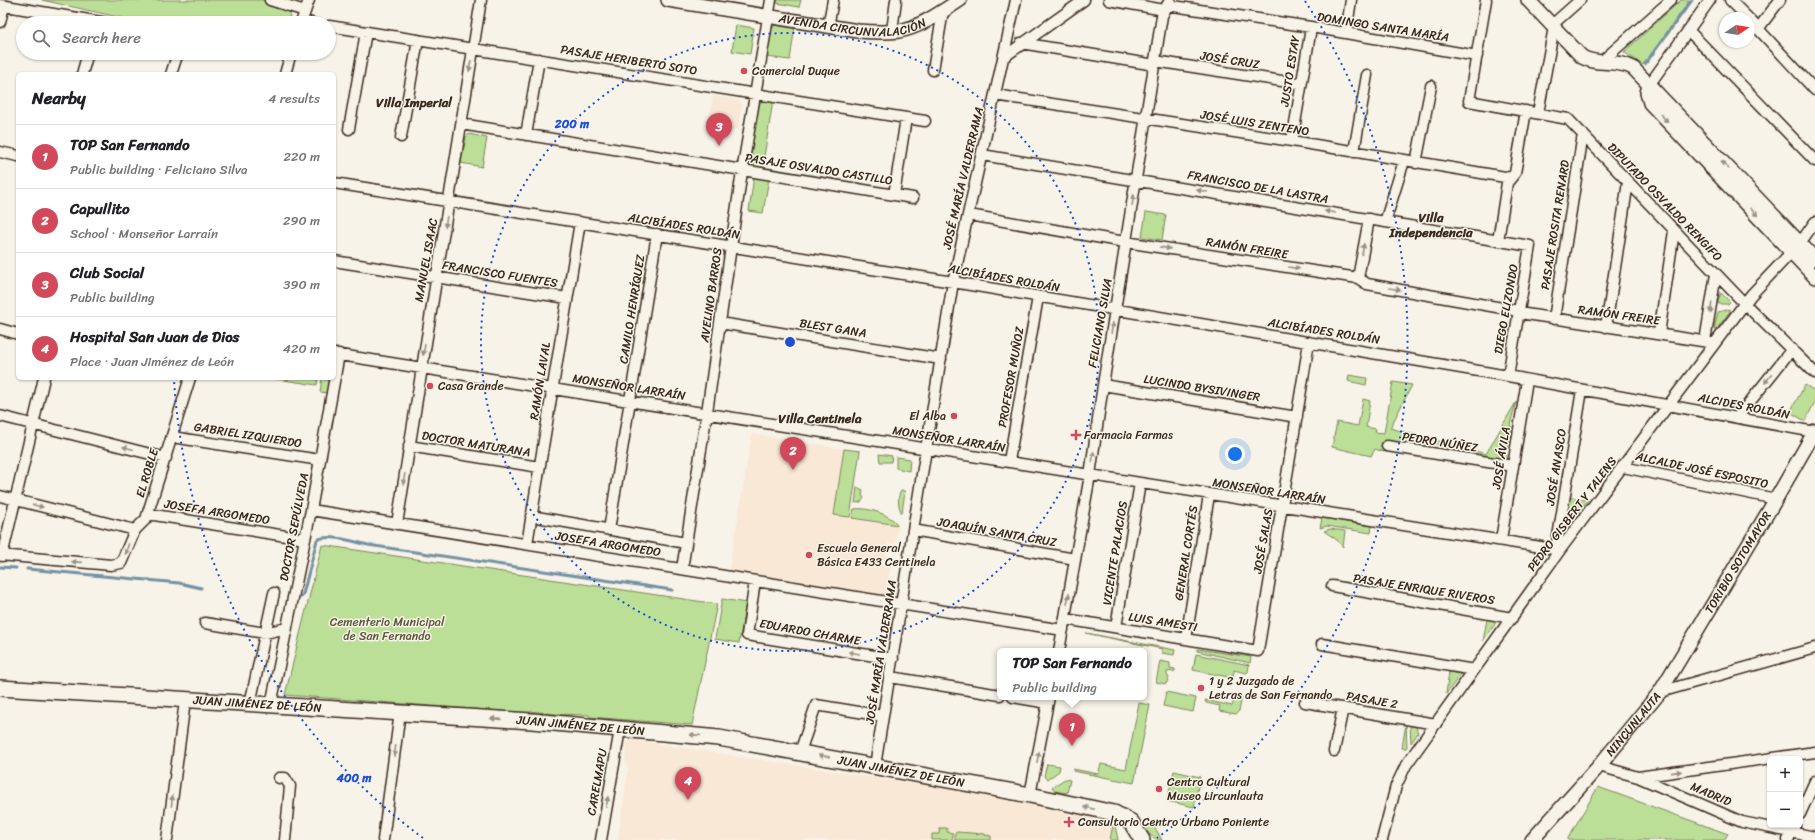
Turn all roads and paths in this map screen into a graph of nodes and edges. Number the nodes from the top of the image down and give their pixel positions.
1 (270, 0) edge
2 (309, 0) edge
3 (481, 0) edge
4 (668, 0) edge
5 (770, 0) edge
6 (833, 0) edge
7 (896, 0) edge
8 (960, 0) edge
9 (1016, 0) edge
10 (1084, 0) edge
11 (1109, 0) edge
12 (1351, 0) edge
13 (1486, 0) edge
14 (1528, 0) edge
15 (1580, 0) edge
16 (1671, 0) edge
17 (1710, 0) edge
18 (1730, 0) edge
19 (1780, 0) edge
20 (708, 3) edge
21 (1167, 5) edge
22 (2, 6) edge
23 (305, 11) junction
24 (943, 11) junction
25 (1742, 12) edge
26 (63, 16) edge
27 (305, 16) edge
28 (768, 16) junction
29 (0, 22) edge
30 (1553, 26) junction
31 (1755, 26) edge
32 (336, 27) edge
33 (828, 27) junction
34 (1311, 28) junction
35 (1758, 29) junction
36 (1688, 30) junction
37 (892, 31) junction
38 (366, 32) junction
39 (1346, 33) junction
40 (418, 40) junction
41 (1021, 43) junction
42 (473, 49) junction
43 (1477, 56) junction
44 (1004, 57) junction
45 (539, 59) junction
46 (86, 60) edge
47 (176, 60) edge
48 (289, 60) edge
49 (1601, 62) junction
50 (1155, 63) junction
51 (933, 70) dead end
52 (83, 72) edge
53 (172, 72) edge
54 (285, 72) edge
55 (1367, 75) dead end
56 (1301, 84) junction
57 (1649, 85) junction
58 (1431, 86) dead end
59 (1815, 90) edge
60 (755, 94) junction
61 (995, 95) junction
62 (1526, 111) junction
63 (1538, 114) junction
64 (906, 118) junction
65 (1146, 120) junction
66 (926, 121) dead end
67 (461, 124) junction
68 (349, 129) dead end
69 (1583, 134) junction
70 (526, 135) junction
71 (401, 136) dead end
72 (1292, 141) junction
73 (0, 152) edge
74 (1354, 152) junction
75 (982, 155) junction
76 (16, 156) edge
77 (1404, 161) junction
78 (1815, 161) edge
79 (1416, 162) junction
80 (742, 170) junction
81 (1511, 178) junction
82 (1137, 180) junction
83 (1628, 182) junction
84 (336, 183) edge
85 (894, 195) junction
86 (913, 198) dead end
87 (449, 202) junction
88 (969, 215) junction
89 (1369, 219) junction
90 (580, 222) junction
91 (1385, 222) junction
92 (1815, 222) edge
93 (1674, 230) junction
94 (657, 234) junction
95 (1498, 241) junction
96 (1127, 242) junction
97 (731, 246) junction
98 (1530, 246) joint
99 (1796, 248) junction
100 (1815, 259) edge
101 (336, 261) edge
102 (1716, 274) junction
103 (436, 277) junction
104 (1815, 277) edge
105 (1358, 278) junction
106 (953, 282) junction
107 (567, 298) junction
108 (1038, 298) junction
109 (1745, 304) junction
110 (1114, 310) junction
111 (1519, 312) junction
112 (1554, 319) junction
113 (720, 323) junction
114 (1606, 327) junction
115 (0, 329) edge
116 (16, 333) edge
117 (1659, 334) junction
118 (1310, 342) junction
119 (1710, 342) junction
120 (1792, 349) junction
121 (337, 354) edge
122 (941, 359) junction
123 (421, 367) junction
124 (1815, 373) edge
125 (1508, 376) junction
126 (44, 380) edge
127 (189, 380) edge
128 (333, 380) edge
129 (1527, 380) junction
130 (1103, 385) junction
131 (552, 388) junction
132 (1582, 390) junction
133 (630, 400) junction
134 (1669, 405) junction
135 (707, 412) junction
136 (0, 416) edge
137 (1297, 417) junction
138 (1737, 418) junction
139 (34, 424) junction
140 (1815, 432) edge
141 (172, 437) junction
142 (409, 446) junction
143 (1387, 446) dead end
144 (927, 448) junction
145 (166, 458) junction
146 (320, 460) junction
147 (1009, 461) junction
148 (1513, 466) junction
149 (539, 467) junction
150 (1623, 467) junction
151 (1090, 475) junction
152 (1140, 483) junction
153 (1209, 495) junction
154 (0, 496) edge
155 (1776, 499) junction
156 (15, 500) junction
157 (1282, 506) junction
158 (311, 510) junction
159 (148, 514) junction
160 (531, 516) junction
161 (397, 524) junction
162 (135, 530) junction
163 (609, 530) junction
164 (913, 530) junction
165 (305, 539) junction
166 (1501, 540) junction
167 (686, 543) junction
168 (527, 544) junction
169 (1558, 550) junction
170 (1, 555) edge
171 (1075, 559) junction
172 (682, 569) junction
173 (755, 581) junction
174 (1332, 586) dead end
175 (274, 593) dead end
176 (901, 604) junction
177 (1512, 618) junction
178 (1065, 619) junction
179 (205, 623) dead end
180 (1116, 627) junction
181 (286, 628) junction
182 (1063, 630) junction
183 (265, 633) junction
184 (1186, 639) junction
185 (1322, 644) dead end
186 (1060, 648) edge
187 (1815, 648) edge
188 (1258, 650) joint
189 (892, 659) junction
190 (1474, 670) junction
191 (890, 677) junction
192 (0, 688) edge
193 (1660, 692) junction
194 (997, 695) edge
195 (1049, 700) edge
196 (185, 701) junction
197 (1305, 702) dead end
198 (250, 704) junction
199 (271, 705) junction
200 (1343, 708) junction
201 (400, 712) junction
202 (883, 716) junction
203 (1436, 724) junction
204 (620, 729) junction
205 (1334, 751) dead end
206 (800, 752) junction
207 (1815, 752) edge
208 (875, 766) junction
209 (1599, 766) junction
210 (1638, 777) junction
211 (279, 778) dead end
212 (1815, 781) edge
213 (1030, 795) junction
214 (1803, 807) edge
215 (1792, 832) edge
216 (1139, 834) edge
217 (1815, 837) edge
218 (167, 840) edge
219 (285, 840) edge
220 (383, 840) edge
221 (601, 840) edge
222 (1148, 840) edge
223 (1382, 840) edge
224 (1532, 840) edge

1 - 23 street
2 - 23 street
3 - 42 street, MANUEL ISAAC
4 - 20 street, AVENIDA CIRCUNVALACIÓN
5 - 28 street, AVELINO BARROS
6 - 33 street
7 - 37 street
8 - 24 street, AVENIDA CIRCUNVALACIÓN
9 - 44 street, JOSÉ MARÍA VALDERRAMA
10 - 41 street
11 - 21 street, DOMINGO SANTA MARÍA
12 - 39 street
13 - 43 street
14 - 30 street
15 - 30 street
16 - 49 street
17 - 36 street
18 - 25 street
19 - 35 street
20 - 28 street, AVENIDA CIRCUNVALACIÓN
21 - 34 street, DOMINGO SANTA MARÍA
21 - 50 street, FELICIANO SILVA
22 - 26 street
22 - 29 street
23 - 27 street
24 - 37 street, AVENIDA CIRCUNVALACIÓN
24 - 51 street
28 - 33 street, AVENIDA CIRCUNVALACIÓN
28 - 60 street, AVELINO BARROS
30 - 49 street
30 - 63 street
31 - 35 street
32 - 38 street, PASAJE HERIBERTO SOTO
33 - 37 street, AVENIDA CIRCUNVALACIÓN
34 - 39 street, DOMINGO SANTA MARÍA
34 - 56 street, JUSTO ESTAY
35 - 59 street
36 - 57 street
36 - 78 street
38 - 40 street, PASAJE HERIBERTO SOTO
38 - 68 street
39 - 43 street, DOMINGO SANTA MARÍA
40 - 42 street, PASAJE HERIBERTO SOTO
40 - 71 street
41 - 44 street
41 - 50 street, JOSÉ CRUZ
42 - 45 street, PASAJE HERIBERTO SOTO
42 -> 67 street, MANUEL ISAAC
43 - 62 street, DIPUTADO OSVALDO RENGIFO
44 - 61 street, JOSÉ MARÍA VALDERRAMA
45 - 60 street, PASAJE HERIBERTO SOTO
45 - 70 street
46 - 52 street
47 - 53 street
48 - 54 street
49 - 57 street
50 - 56 street, JOSÉ CRUZ
50 - 65 street, FELICIANO SILVA
55 - 74 street
56 - 72 street, JUSTO ESTAY
57 - 99 street
58 - 79 street
60 - 64 street, PASAJE HERIBERTO SOTO
60 - 80 street, AVELINO BARROS
61 - 65 street, JOSÉ LUIS ZENTENO
61 - 75 street, JOSÉ MARÍA VALDERRAMA
62 - 63 street, DIPUTADO OSVALDO RENGIFO
62 - 81 street
63 - 69 street, DIPUTADO OSVALDO RENGIFO
64 - 66 street, PASAJE HERIBERTO SOTO
64 - 85 street
65 - 72 street, JOSÉ LUIS ZENTENO
65 - 82 street, FELICIANO SILVA
67 - 70 street, PASAJE OSVALDO CASTILLO
67 - 87 street, MANUEL ISAAC
69 - 83 street, DIPUTADO OSVALDO RENGIFO
69 - 112 street, PASAJE ROSITA RENARD
70 - 80 street, PASAJE OSVALDO CASTILLO
72 - 74 street, JOSÉ LUIS ZENTENO
73 - 76 street
74 - 77 street, JOSÉ LUIS ZENTENO
75 - 82 street, FRANCISCO DE LA LASTRA
75 - 88 street, JOSÉ MARÍA VALDERRAMA
77 - 79 street, JOSÉ LUIS ZENTENO
77 - 91 street
79 - 81 street, JOSÉ LUIS ZENTENO
80 - 85 street, PASAJE OSVALDO CASTILLO
80 - 97 street, AVELINO BARROS
81 - 95 street
89 -> 82 street, FRANCISCO DE LA LASTRA
96 -> 82 street, FELICIANO SILVA
83 - 93 street, DIPUTADO OSVALDO RENGIFO
83 - 114 street
84 - 87 street, ALCIBÍADES ROLDÁN
85 - 86 street, PASAJE OSVALDO CASTILLO
87 - 90 street, ALCIBÍADES ROLDÁN
87 -> 103 street, MANUEL ISAAC
88 - 96 street, RAMÓN FREIRE
88 - 106 street, JOSÉ MARÍA VALDERRAMA
89 - 91 street, FRANCISCO DE LA LASTRA
105 -> 89 street
90 - 94 street, ALCIBÍADES ROLDÁN
90 - 107 street, RAMÓN LAVAL
91 - 95 street, FRANCISCO DE LA LASTRA
92 - 99 street, PEDRO GISBERT Y TALENS
93 - 102 street, DIPUTADO OSVALDO RENGIFO
93 - 117 street
94 - 97 street, ALCIBÍADES ROLDÁN
94 - 133 street, CAMILO HENRÍQUEZ
95 - 98 street, FRANCISCO DE LA LASTRA
96 -> 105 street, RAMÓN FREIRE
96 - 110 street, FELICIANO SILVA
97 - 106 street, ALCIBÍADES ROLDÁN
97 - 113 street, AVELINO BARROS
98 - 111 street, DIEGO ELIZONDO
99 - 100 street
99 - 104 street
99 - 109 street, PEDRO GISBERT Y TALENS
101 - 103 street, FRANCISCO FUENTES
102 - 109 street, DIPUTADO OSVALDO RENGIFO
102 -> 119 street
103 - 107 street, FRANCISCO FUENTES
103 -> 123 street, MANUEL ISAAC
105 -> 111 street, RAMÓN FREIRE
106 - 108 street, ALCIBÍADES ROLDÁN
106 - 122 street, JOSÉ MARÍA VALDERRAMA
107 - 131 street, RAMÓN LAVAL
108 - 110 street, ALCIBÍADES ROLDÁN
108 - 147 street, PROFESOR MUÑOZ
109 - 119 street, PEDRO GISBERT Y TALENS
109 - 120 street, DIPUTADO OSVALDO RENGIFO
110 - 118 street, ALCIBÍADES ROLDÁN
130 -> 110 street, FELICIANO SILVA
111 - 112 street, RAMÓN FREIRE
111 - 125 street, DIEGO ELIZONDO
112 - 114 street, RAMÓN FREIRE
113 - 122 street, BLEST GANA
113 - 135 street, AVELINO BARROS
114 - 117 street, RAMÓN FREIRE
115 - 116 street
117 - 119 street, RAMÓN FREIRE
118 - 125 street, ALCIBÍADES ROLDÁN
118 - 137 street, JOSÉ SALAS
119 - 134 street, PEDRO GISBERT Y TALENS
120 - 124 street, DIPUTADO OSVALDO RENGIFO
120 -> 138 street
121 - 123 street, MONSEÑOR LARRAÍN
122 - 144 street, JOSÉ MARÍA VALDERRAMA
123 - 131 street, MONSEÑOR LARRAÍN
123 - 142 street, MANUEL ISAAC
125 - 129 street, ALCIBÍADES ROLDÁN
126 - 139 street
127 - 141 street, EL ROBLE
128 - 146 street, DOCTOR SEPÚLVEDA
129 - 132 street, ALCIBÍADES ROLDÁN
129 - 148 street, JOSÉ ÁVILA
130 - 137 street, LUCINDO BYSIVINGER
151 -> 130 street, FELICIANO SILVA
131 - 133 street, MONSEÑOR LARRAÍN
131 - 149 street, RAMÓN LAVAL
132 - 134 street, ALCIBÍADES ROLDÁN
132 - 169 street, JOSÉ ANASCO
133 - 135 street, MONSEÑOR LARRAÍN
133 - 163 street, CAMILO HENRÍQUEZ
134 - 138 street, ALCIDES ROLDÁN
134 - 150 street, PEDRO GISBERT Y TALENS
135 - 144 street, MONSEÑOR LARRAÍN
135 - 167 street, AVELINO BARROS
136 - 139 street
137 - 157 street, JOSÉ SALAS
138 - 140 street, ALCIDES ROLDÁN
145 -> 139 street
139 - 156 street
140 - 155 street, TORIBIO SOTOMAYOR
141 - 145 street, EL ROBLE
141 - 146 street, GABRIEL IZQUIERDO
142 - 149 street, DOCTOR MATURANA
142 -> 161 street, MANUEL ISAAC
143 - 148 street, PEDRO NÚÑEZ
144 - 147 street, MONSEÑOR LARRAÍN
144 - 164 street, JOSÉ MARÍA VALDERRAMA
145 - 159 street, EL ROBLE
146 - 158 street, DOCTOR SEPÚLVEDA
147 - 151 street, MONSEÑOR LARRAÍN
148 - 166 street, JOSÉ ÁVILA
149 - 160 street, RAMÓN LAVAL
150 - 155 street, ALCALDE JOSÉ ESPOSITO
150 - 169 street, PEDRO GISBERT Y TALENS
151 - 152 street, MONSEÑOR LARRAÍN
151 - 171 street, FELICIANO SILVA
152 - 153 street, MONSEÑOR LARRAÍN
152 - 180 street, VICENTE PALACIOS
153 - 157 street, MONSEÑOR LARRAÍN
153 - 184 street, GENERAL CORTÉS
154 - 156 street
155 - 193 street, TORIBIO SOTOMAYOR
156 -> 162 street
156 - 170 street
157 - 166 street, MONSEÑOR LARRAÍN
157 - 188 street, JOSÉ SALAS
158 - 161 street, JOSEFA ARGOMEDO
158 - 165 street, DOCTOR SEPÚLVEDA
159 - 162 street, EL ROBLE
159 - 165 street, JOSEFA ARGOMEDO
160 - 163 street
160 - 168 street, RAMÓN LAVAL
161 - 168 street, JOSEFA ARGOMEDO
162 -> 170 street, EL ROBLE
163 - 167 street
164 - 171 street, JOAQUÍN SANTA CRUZ
164 - 176 street, JOSÉ MARÍA VALDERRAMA
165 - 181 street, DOCTOR SEPÚLVEDA
166 - 169 street, MONSEÑOR LARRAÍN
167 - 172 street, AVELINO BARROS
168 - 172 street, JOSEFA ARGOMEDO
169 - 177 street, PEDRO GISBERT Y TALENS
178 -> 171 street, FELICIANO SILVA
172 - 173 street, JOSEFA ARGOMEDO
173 - 176 street, JOSEFA ARGOMEDO
189 -> 173 street, EDUARDO CHARME
174 - 177 street, PASAJE ENRIQUE RIVEROS
175 - 183 street
176 - 182 street
176 - 189 street, JOSÉ MARÍA VALDERRAMA
177 - 190 street, PEDRO GISBERT Y TALENS
178 - 180 street, LUIS AMESTI
178 - 182 street, FELICIANO SILVA
179 - 183 street
180 - 184 street, LUIS AMESTI
181 - 183 street
181 - 199 street, DOCTOR SEPÚLVEDA
182 - 186 street, FELICIANO SILVA
183 - 198 street
184 - 188 street, LUIS AMESTI
185 - 190 street
187 - 193 street, NINCUNLAUTA
189 - 191 street, JOSÉ MARÍA VALDERRAMA
190 - 203 street, PEDRO GISBERT Y TALENS
191 - 194 street
191 - 202 street, JOSÉ MARÍA VALDERRAMA
192 - 196 main road, JUAN JIMÉNEZ DE LEÓN
193 - 209 street, NINCUNLAUTA
213 -> 195 street
196 - 198 main road, JUAN JIMÉNEZ DE LEÓN
218 -> 196 street
197 - 200 street, PASAJE 2
198 - 199 main road, JUAN JIMÉNEZ DE LEÓN
199 - 201 main road, JUAN JIMÉNEZ DE LEÓN
200 - 203 street, PASAJE 2
200 - 205 street
204 -> 201 main road, JUAN JIMÉNEZ DE LEÓN
201 -> 220 street
202 - 206 street
202 - 208 street, JOSÉ MARÍA VALDERRAMA
203 - 223 street, PEDRO GISBERT Y TALENS
206 -> 204 main road, JUAN JIMÉNEZ DE LEÓN
221 -> 204 street, CARELMAPU
208 -> 206 main road, JUAN JIMÉNEZ DE LEÓN
210 -> 207 street
208 - 213 main road, JUAN JIMÉNEZ DE LEÓN
209 - 210 street, MADRID
209 - 224 street, NINCUNLAUTA
210 - 215 street, MADRID
211 - 219 street
212 - 214 street
216 -> 213 main road, JUAN JIMÉNEZ DE LEÓN
215 - 217 street, MADRID
216 - 222 main road, JUAN JIMÉNEZ DE LEÓN

